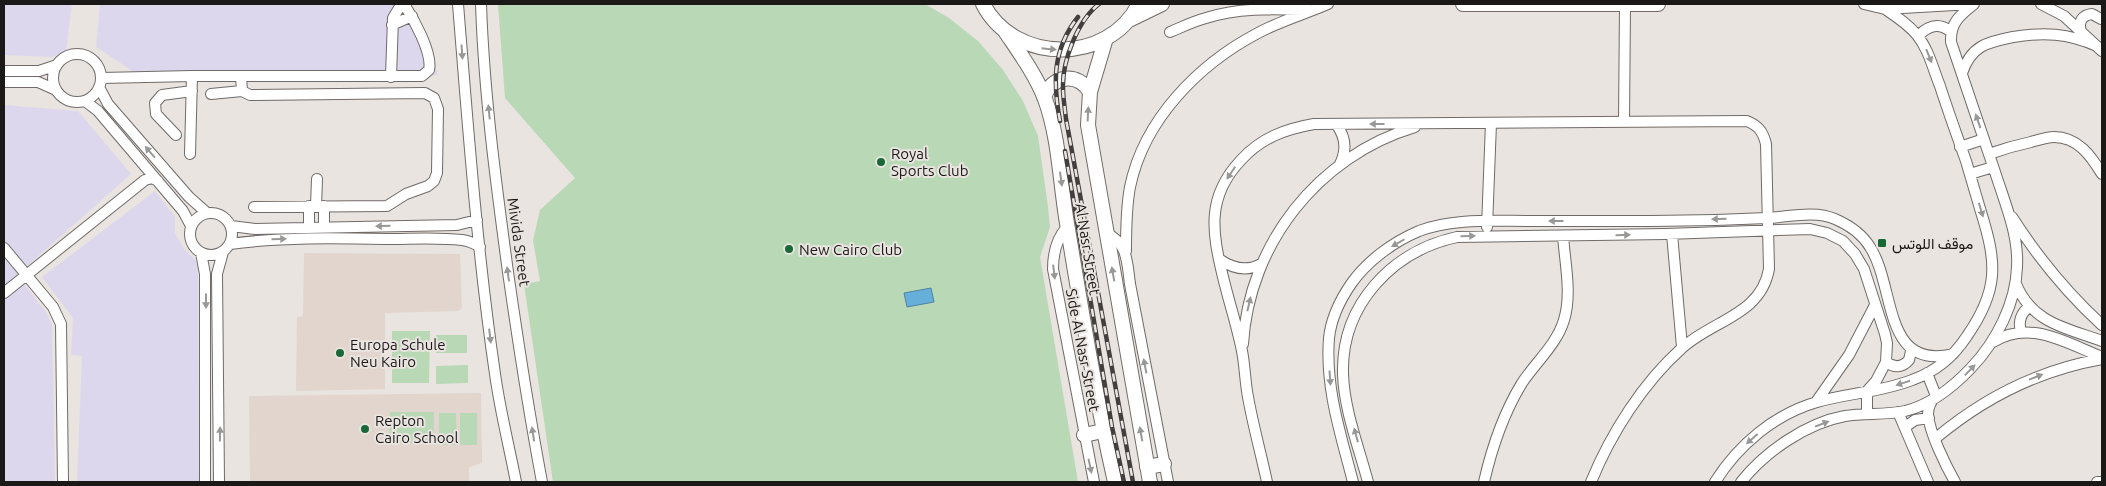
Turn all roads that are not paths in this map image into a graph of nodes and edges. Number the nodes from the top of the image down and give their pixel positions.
1 (458, 4) edge
2 (481, 4) edge
3 (972, 4) edge
4 (983, 4) edge
5 (1139, 4) edge
6 (1162, 4) edge
7 (1328, 4) edge
8 (1463, 4) edge
9 (1658, 4) edge
10 (1864, 4) edge
11 (1973, 4) edge
12 (2041, 4) edge
13 (405, 5) edge
14 (1625, 5) edge
15 (1885, 9) junction
16 (1314, 10) junction
17 (412, 16) junction
18 (2102, 18) edge
19 (1127, 21) junction
20 (392, 25) junction
21 (1000, 26) junction
22 (1950, 31) junction
23 (2081, 31) junction
24 (1170, 32) dead end
25 (1918, 36) junction
26 (1106, 38) junction
27 (2100, 48) edge
28 (57, 65) junction
29 (4, 71) edge
30 (1962, 73) junction
31 (192, 76) junction
32 (241, 76) junction
33 (254, 76) junction
34 (391, 77) junction
35 (4, 82) edge
36 (100, 82) junction
37 (56, 90) junction
38 (192, 91) junction
39 (242, 91) junction
40 (1090, 92) junction
41 (211, 94) dead end
42 (256, 96) junction
43 (1044, 96) junction
44 (85, 101) junction
45 (1624, 122) junction
46 (1491, 123) junction
47 (1336, 124) junction
48 (1425, 124) junction
49 (176, 135) dead end
50 (1984, 138) junction
51 (1960, 146) junction
52 (190, 154) dead end
53 (1989, 154) junction
54 (1340, 164) junction
55 (163, 167) junction
56 (1993, 167) junction
57 (1970, 174) junction
58 (2102, 174) edge
59 (155, 178) junction
60 (317, 179) dead end
61 (316, 206) junction
62 (254, 207) dead end
63 (2007, 209) junction
64 (206, 213) junction
65 (1768, 218) junction
66 (477, 220) junction
67 (1488, 221) junction
68 (1666, 221) junction
69 (1678, 221) junction
70 (191, 226) junction
71 (231, 226) junction
72 (405, 226) junction
73 (432, 226) junction
74 (309, 227) junction
75 (324, 227) junction
76 (1067, 227) junction
77 (1769, 231) junction
78 (1106, 233) junction
79 (1672, 234) junction
80 (1487, 236) junction
81 (1564, 236) junction
82 (406, 239) junction
83 (433, 239) junction
84 (480, 247) junction
85 (4, 248) edge
86 (226, 248) junction
87 (1126, 251) junction
88 (201, 253) junction
89 (1219, 259) junction
90 (1262, 264) junction
91 (27, 274) junction
92 (2016, 284) junction
93 (4, 293) edge
94 (1875, 305) junction
95 (2029, 307) junction
96 (2102, 325) edge
97 (2021, 331) junction
98 (2102, 341) edge
99 (1992, 343) junction
100 (1682, 347) junction
101 (1912, 351) junction
102 (1242, 353) junction
103 (1953, 354) junction
104 (2102, 358) edge
105 (1886, 362) junction
106 (1927, 374) junction
107 (1867, 391) junction
108 (1936, 396) junction
109 (1816, 402) junction
110 (1898, 412) junction
111 (1867, 413) junction
112 (1929, 418) junction
113 (1905, 428) junction
114 (1104, 431) junction
115 (1084, 435) junction
116 (1936, 438) junction
117 (1164, 464) junction
118 (1147, 467) junction
119 (515, 481) edge
120 (62, 482) edge
121 (205, 482) edge
122 (219, 482) edge
123 (542, 482) edge
124 (1094, 482) edge
125 (1115, 482) edge
126 (1150, 482) edge
127 (1168, 482) edge
128 (1267, 482) edge
129 (1353, 482) edge
130 (1368, 482) edge
131 (1484, 482) edge
132 (1591, 482) edge
133 (1715, 482) edge
134 (1741, 482) edge
135 (1928, 482) edge
136 (1950, 482) edge
137 (1954, 482) edge
138 (2097, 482) edge
139 (2102, 482) edge

1 -> 66 street
123 -> 2 street, Mivida Street
3 - 21 main road
4 - 21 main road, Al Nasr Street
5 - 19 main road
6 - 19 main road
7 - 16 street
8 - 14 main road
9 - 14 main road
10 - 15 street
11 - 15 street
11 - 22 street
12 - 23 street
13 - 17 street
13 - 20 street
14 - 45 street
15 - 25 street
16 - 24 street
16 - 87 street
17 - 20 street
17 - 34 street
18 - 23 street
19 - 26 main road
20 - 34 street
21 -> 26 main road
21 - 43 main road, Al Nasr Street
22 - 25 street
22 - 30 street
23 - 27 street
25 -> 51 street
26 - 40 main road, Al Nasr Street
27 - 30 street
28 - 29 street
28 - 36 street
28 - 37 street
50 -> 30 street
31 - 32 street
31 - 36 street
31 - 38 street
32 - 33 street
32 - 39 street
33 - 34 street
33 - 42 street
35 - 37 street
36 - 44 street
55 -> 36 street
37 - 44 street
38 - 49 street
38 - 52 street
39 - 41 street
39 - 42 street
40 - 43 main road
78 -> 40 main road, Al Nasr Street
42 - 61 street
43 -> 76 main road, Al Nasr Street
44 - 59 street
45 - 46 street
45 - 65 street
46 - 48 street
46 - 67 street
48 -> 47 street
47 - 54 street
47 -> 89 street
48 - 54 street
50 - 51 street
50 - 53 street
51 - 57 street
53 - 56 street
53 - 58 street
54 - 90 street
55 - 59 street
55 - 64 street
56 - 57 street
56 - 63 street
57 -> 103 street
59 - 70 street
59 - 91 street
60 - 61 street
61 - 62 street
61 - 74 street
61 - 75 street
63 - 92 street
63 - 96 street
64 - 70 street
64 - 71 street
65 -> 69 street
65 - 77 street
65 - 101 street
66 - 73 street
66 - 84 street
68 -> 67 street
67 - 80 street
67 -> 129 street
68 - 69 street
68 - 79 street
69 - 79 street
70 - 88 street
71 - 74 street
71 - 86 street
72 - 73 street
72 -> 75 street
72 - 82 street
73 - 83 street
74 - 75 street
76 - 114 main road, Al Nasr Street
76 -> 115 street, Side Al Nasr Street
77 - 79 street
77 - 94 street
77 - 100 street
78 - 87 street
118 -> 78 main road, Al Nasr Street
81 -> 79 street
79 - 100 street
80 - 81 street
130 -> 80 street
81 - 131 street
82 - 83 street
86 -> 82 street
83 - 84 street
84 -> 119 street
85 - 91 street
86 - 88 street
122 -> 86 street
117 -> 87 street
88 -> 121 street
89 - 90 street
89 - 102 street
102 -> 90 street
91 - 93 street
91 - 120 street
92 - 95 street
92 - 99 street
94 - 105 street
94 - 109 street
95 - 97 street
95 - 98 street
97 - 99 street
97 - 104 street
108 -> 99 street
100 - 132 street
101 - 103 street
101 - 105 street
102 - 128 street
103 - 106 street
116 -> 104 street
105 - 107 street
106 -> 107 street
106 - 108 street
107 - 109 street
107 - 111 street
108 - 110 street
108 - 112 street
109 -> 133 street
110 - 111 street
110 - 113 street
134 -> 111 street
112 - 113 street
112 - 116 street
113 - 135 street
114 - 115 main road
114 - 125 main road, Al Nasr Street
115 -> 124 street, Side Al Nasr Street
116 - 137 street
117 - 118 main road
117 - 127 street
118 - 126 main road, Al Nasr Street
136 - 137 street
138 - 139 street

